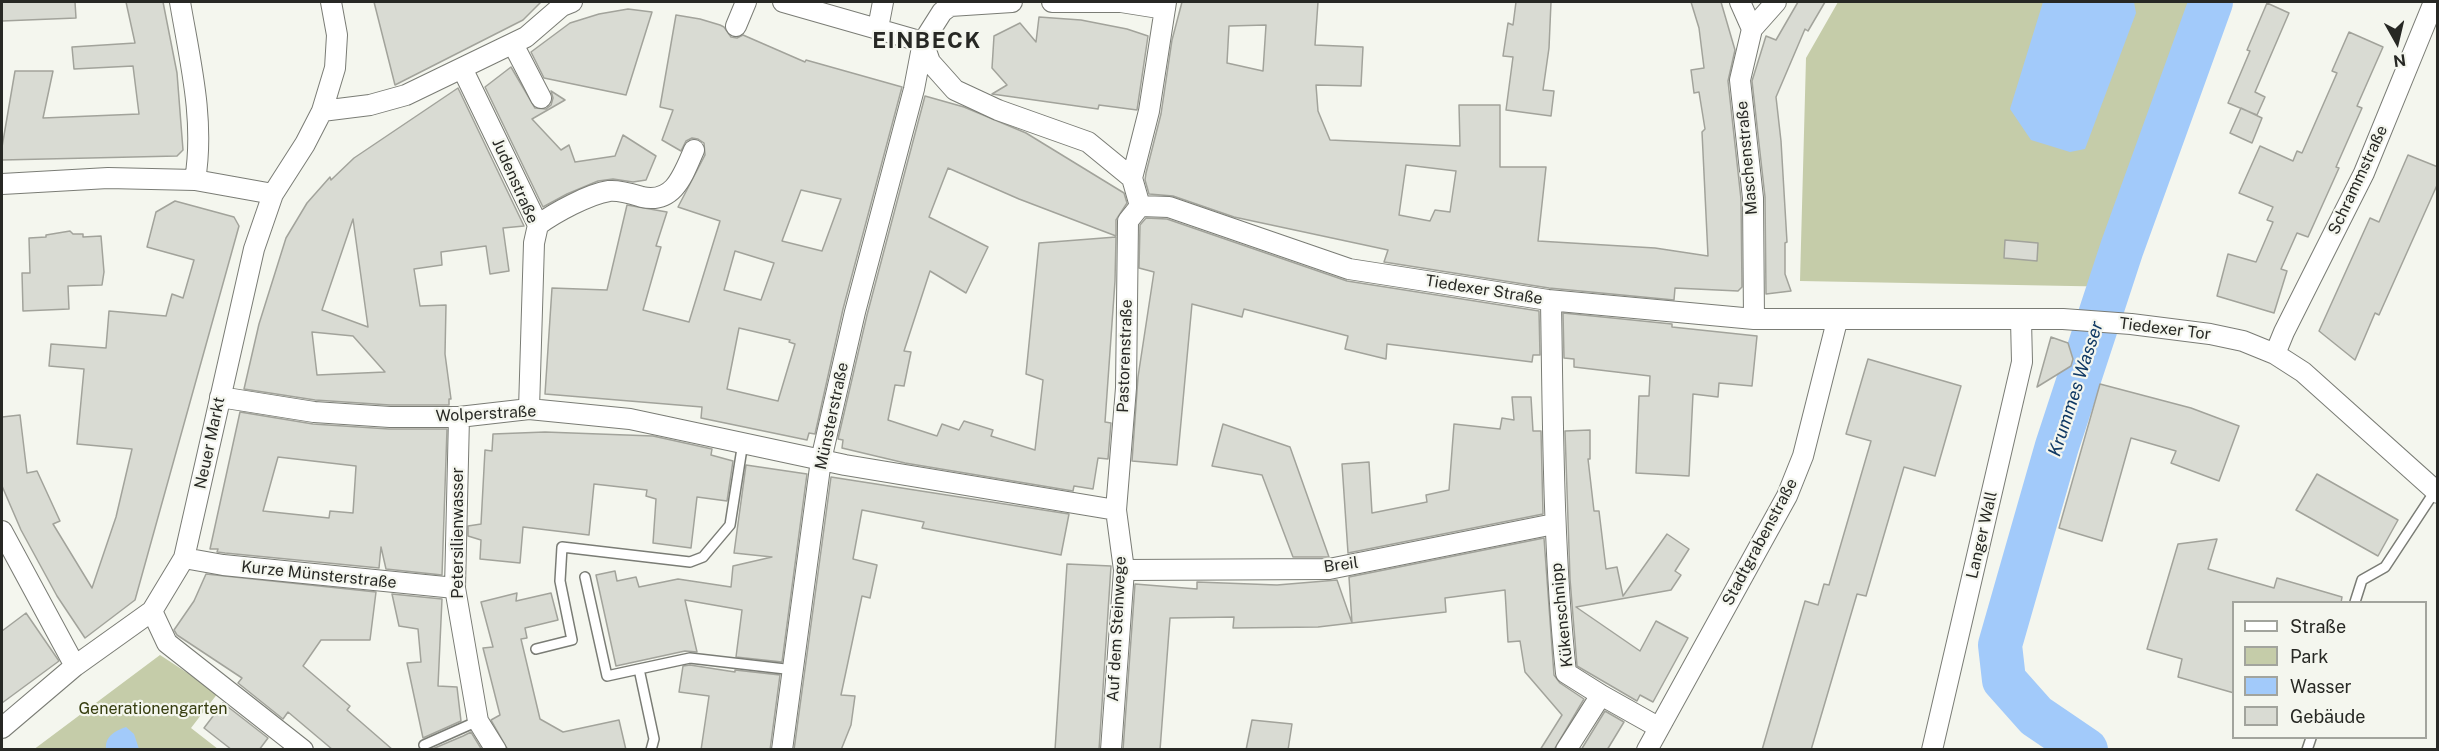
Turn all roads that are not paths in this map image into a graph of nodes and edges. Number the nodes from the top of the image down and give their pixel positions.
1 (180, 2) edge
2 (331, 2) edge
3 (572, 2) edge
4 (746, 2) edge
5 (783, 2) edge
6 (883, 2) edge
7 (1002, 2) edge
8 (1012, 2) edge
9 (1052, 2) edge
10 (1740, 2) edge
11 (1776, 2) edge
12 (2434, 2) edge
13 (949, 4) edge
14 (1166, 5) edge
15 (736, 26) dead end
16 (878, 28) junction
17 (1752, 29) junction
18 (923, 42) junction
19 (513, 44) junction
20 (462, 68) junction
21 (541, 98) dead end
22 (322, 111) junction
23 (694, 150) dead end
24 (1132, 178) junction
25 (195, 180) junction
26 (2, 184) edge
27 (273, 194) junction
28 (1140, 206) junction
29 (538, 225) junction
30 (1551, 300) junction
31 (1754, 319) junction
32 (2021, 320) junction
33 (1838, 321) junction
34 (2275, 354) junction
35 (220, 397) junction
36 (530, 409) junction
37 (459, 417) junction
38 (743, 442) junction
39 (821, 460) junction
40 (2436, 492) edge
41 (1116, 510) junction
42 (1554, 524) junction
43 (2, 531) edge
44 (184, 558) junction
45 (1124, 570) junction
46 (585, 577) dead end
47 (455, 588) junction
48 (2356, 601) edge
49 (152, 611) junction
50 (536, 649) dead end
51 (82, 661) junction
52 (639, 669) junction
53 (794, 670) junction
54 (1601, 695) junction
55 (478, 720) junction
56 (1658, 727) junction
57 (2, 728) edge
58 (424, 745) dead end
59 (303, 750) edge
60 (496, 750) edge
61 (651, 750) edge
62 (782, 750) edge
63 (1111, 750) edge
64 (1566, 750) edge
65 (1647, 750) edge
66 (1932, 750) edge

1 - 25 street
2 - 22 street, Neuer Markt
3 - 19 street
4 - 15 street
5 - 16 street
6 - 16 street
7 - 8 street
7 - 13 street
9 - 14 street
10 - 17 street
11 - 17 street
12 - 34 street, Schrammstraße
13 - 18 street
14 - 24 street
16 - 18 street
17 - 31 street, Maschenstraße
18 - 24 street
18 - 39 street, Münsterstraße
19 - 20 street
19 - 21 street
20 - 22 street
20 - 29 street, Judenstraße
22 - 27 street, Neuer Markt
23 - 29 street
24 - 28 street
25 - 26 street
25 - 27 street
27 - 35 street, Neuer Markt
28 - 30 street, Tiedexer Straße
28 - 41 street, Pastorenstraße
29 - 36 street, Judenstraße
30 - 31 street, Tiedexer Straße
30 - 42 street
31 - 33 street, Tiedexer Straße
32 - 33 street, Tiedexer Tor
32 - 34 street, Tiedexer Tor
32 - 66 street, Langer Wall
33 - 56 street, Stadtgrabenstraße
34 - 40 street, Tiedexer Tor
35 - 37 street, Wolperstraße
35 - 44 street, Neuer Markt
36 - 37 street, Wolperstraße
36 - 38 street, Wolperstraße
37 - 47 street, Petersilienwasser
38 - 39 street, Wolperstraße
38 - 50 lane
39 - 41 street, Wolperstraße
39 - 53 street, Münsterstraße
40 - 48 lane
41 - 45 street, Auf dem Steinwege
42 - 45 street, Breil
42 - 54 street, Kükenschnipp
43 - 51 street
44 - 47 street, Kurze Münsterstraße
44 - 49 street, Neuer Markt
45 - 63 street, Auf dem Steinwege
46 - 52 lane
47 - 55 street, Petersilienwasser
49 - 51 street, Neuer Markt
49 - 59 street
51 - 57 street, Neuer Markt
52 - 53 lane
52 - 61 lane
53 - 62 street, Münsterstraße
54 - 56 street, Kükenschnipp
54 - 64 street
55 - 58 lane
55 - 60 street, Petersilienwasser
56 - 65 street, Stadtgrabenstraße

